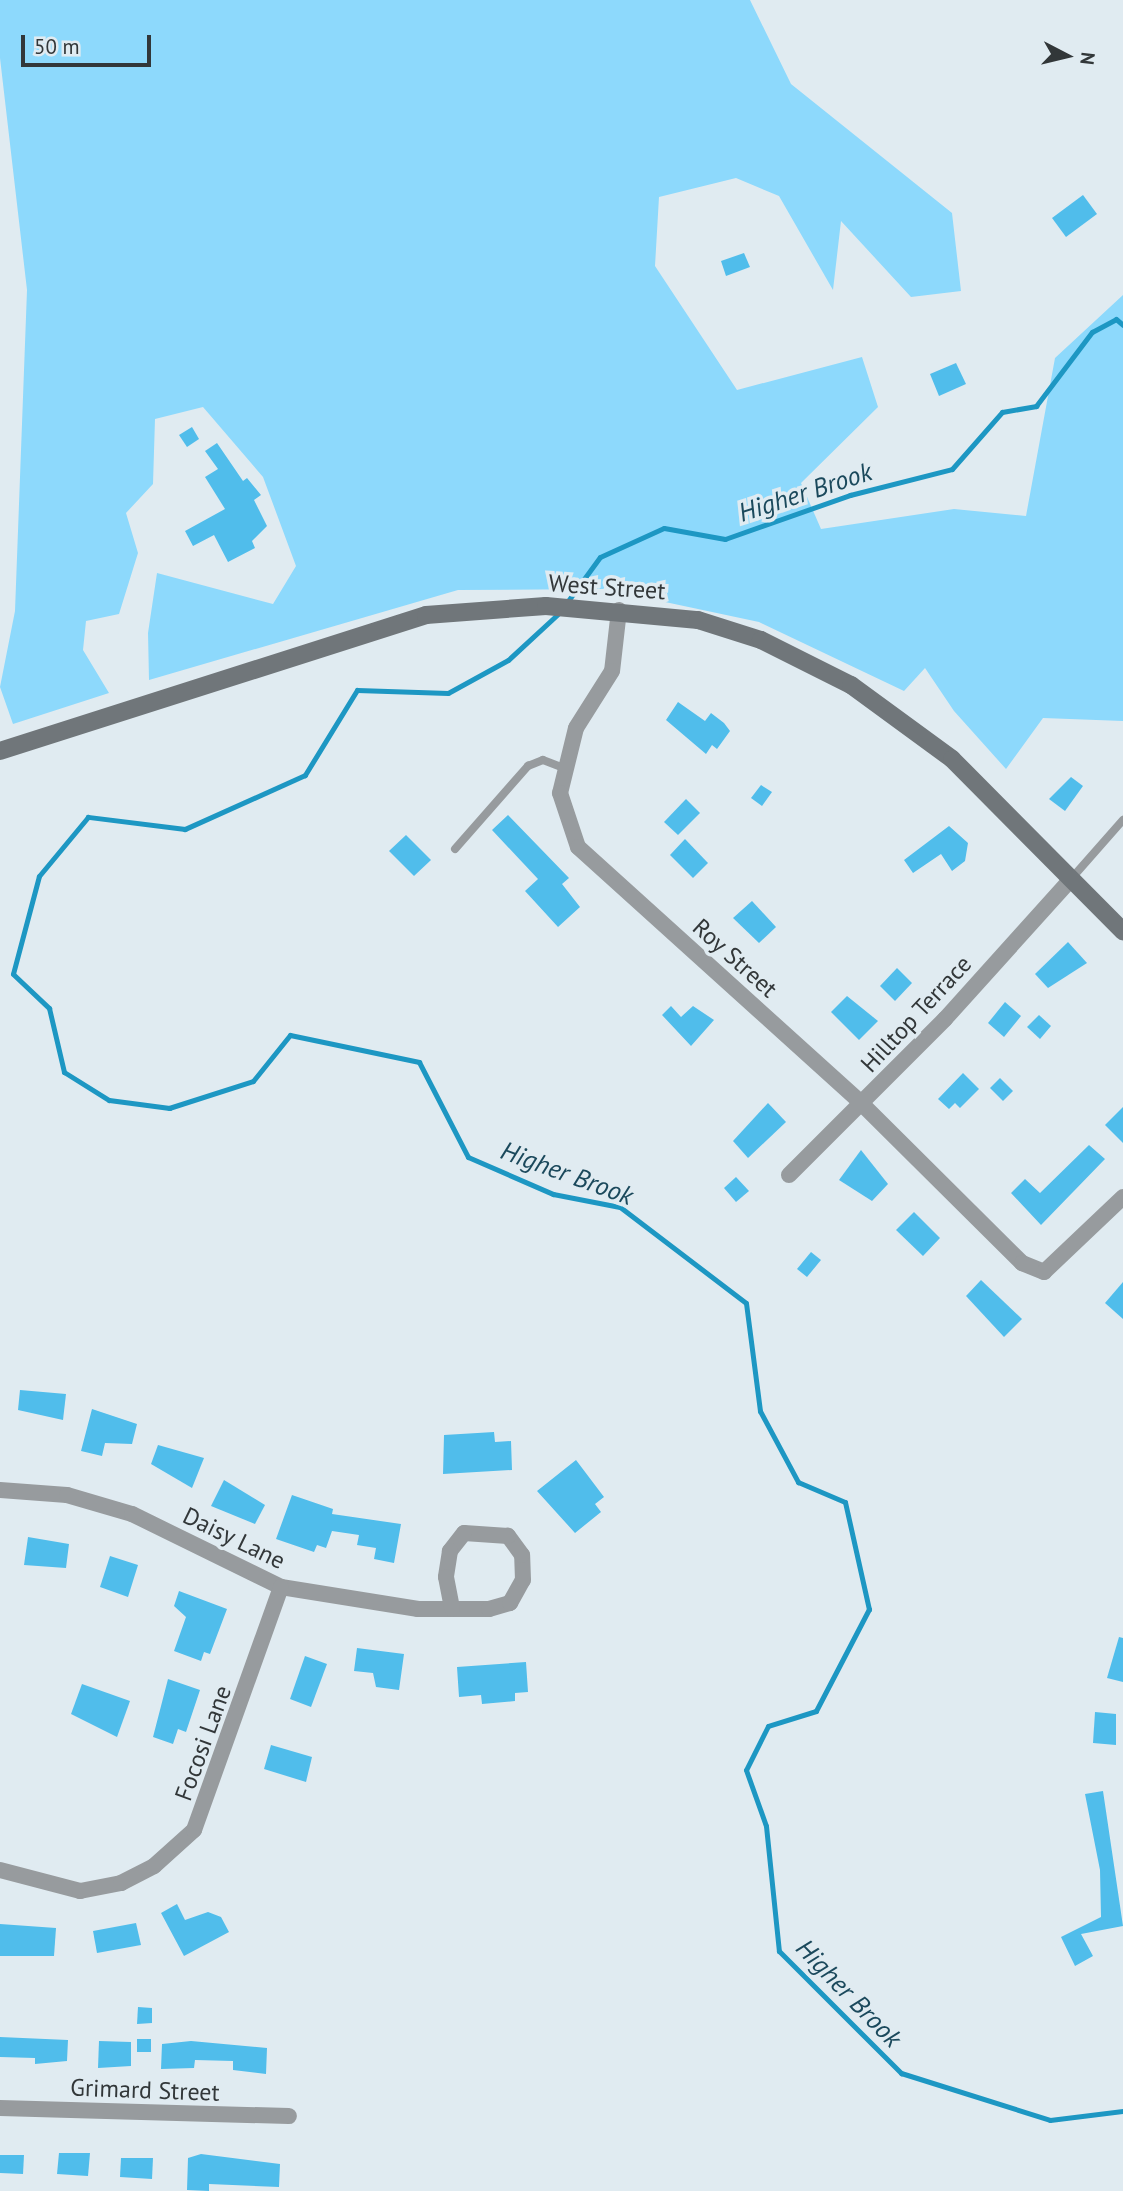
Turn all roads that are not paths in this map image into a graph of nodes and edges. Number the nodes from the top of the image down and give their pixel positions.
1 (619, 610) junction
2 (0, 751) edge
3 (566, 769) junction
4 (1123, 820) edge
5 (456, 849) dead end
6 (1071, 879) junction
7 (1123, 931) edge
8 (862, 1104) junction
9 (789, 1174) dead end
10 (1123, 1197) edge
11 (0, 1490) edge
12 (281, 1587) junction
13 (452, 1608) junction
14 (0, 1870) edge
15 (0, 2108) edge
16 (289, 2116) dead end

1 - 2 main road, West Street
1 - 3 street, Roy Street
1 - 6 main road, West Street
3 - 5 lane
3 - 8 street, Roy Street
4 - 6 lane
6 - 7 main road, West Street
6 - 8 street, Hilltop Terrace
8 - 9 street, Hilltop Terrace
8 - 10 street, Roy Street
11 - 12 street, Daisy Lane
12 - 13 street, Daisy Lane
12 - 14 street, Focosi Lane
13 - 13 street, Daisy Lane
15 - 16 street, Grimard Street

